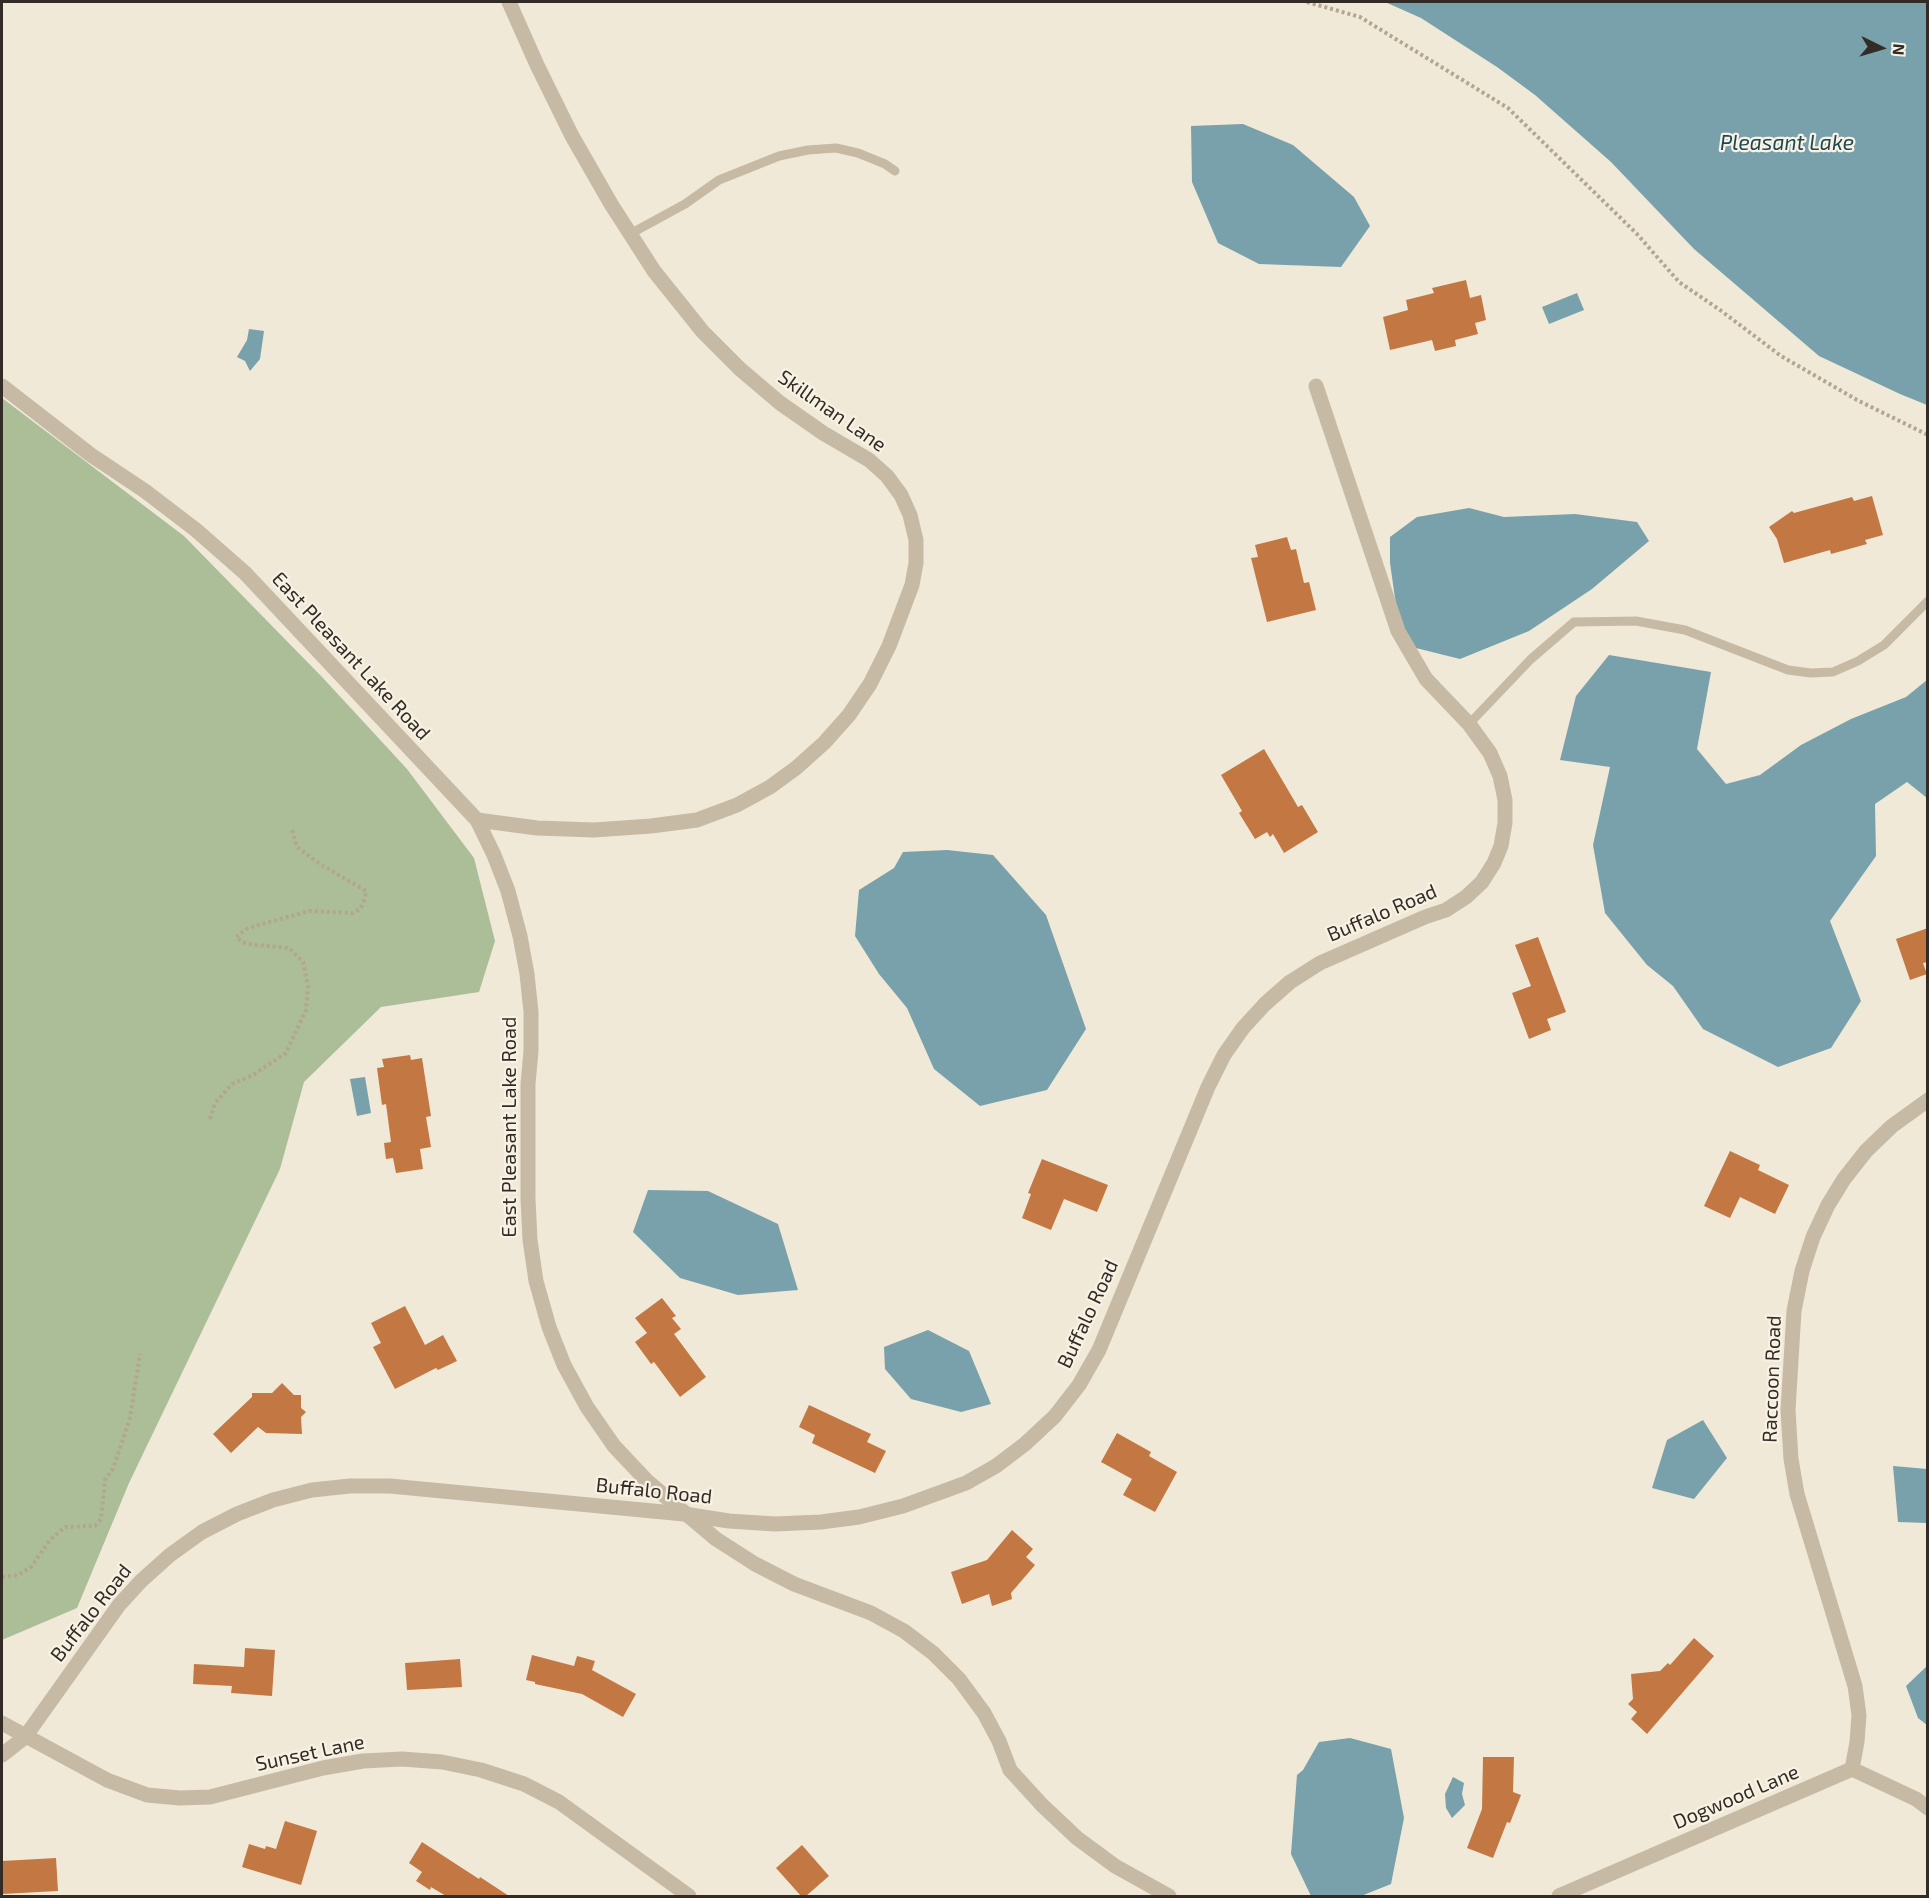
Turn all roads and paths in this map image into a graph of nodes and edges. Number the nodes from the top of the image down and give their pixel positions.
1 (510, 2) edge
2 (1307, 2) edge
3 (895, 171) dead end
4 (630, 234) junction
5 (2, 386) edge
6 (1316, 386) dead end
7 (1928, 435) edge
8 (1928, 601) edge
9 (1469, 724) junction
10 (477, 820) junction
11 (292, 830) dead end
12 (1928, 1100) edge
13 (210, 1119) dead end
14 (140, 1354) dead end
15 (684, 1514) junction
16 (2, 1577) edge
17 (2, 1723) edge
18 (25, 1737) junction
19 (2, 1755) edge
20 (1852, 1769) junction
21 (1928, 1808) edge
22 (689, 1896) edge
23 (1169, 1896) edge
24 (1559, 1896) edge

1 - 4 street, Skillman Lane
2 - 7 path
3 - 4 lane
4 - 10 street, Skillman Lane
5 - 10 street, East Pleasant Lake Road
6 - 9 street, Buffalo Road
8 - 9 lane
9 - 15 street, Buffalo Road
10 - 15 street, East Pleasant Lake Road
11 - 13 path
12 - 20 street, Raccoon Road
14 - 16 path
15 - 18 street, Buffalo Road
15 - 23 street, East Pleasant Lake Road
17 - 18 street, Sunset Lane
18 - 19 street, Buffalo Road
18 - 22 street, Sunset Lane
20 - 21 street
20 - 24 street, Dogwood Lane

